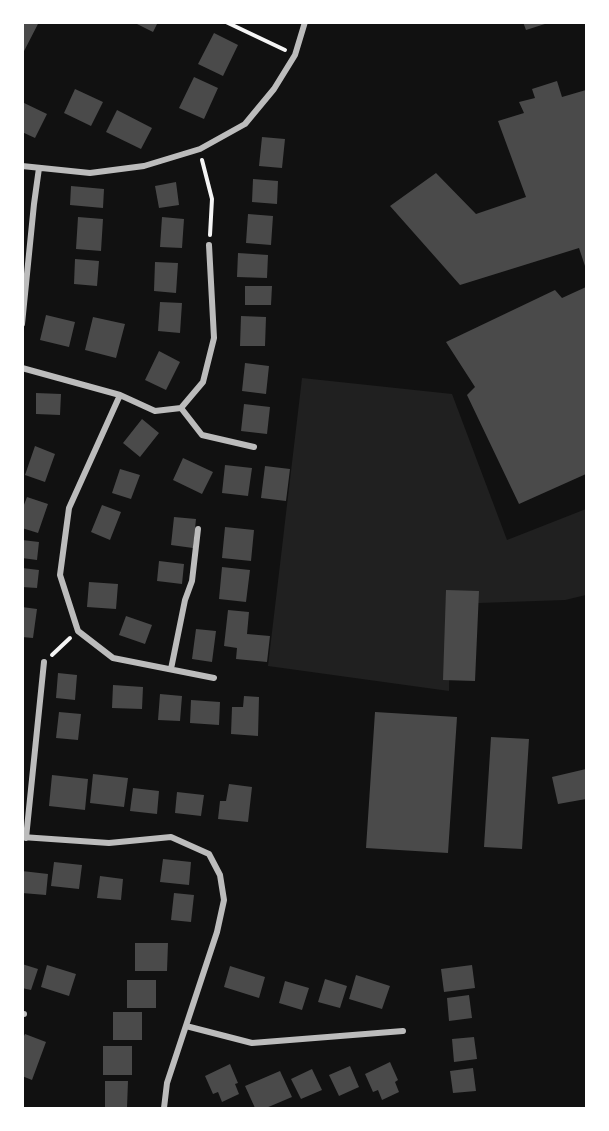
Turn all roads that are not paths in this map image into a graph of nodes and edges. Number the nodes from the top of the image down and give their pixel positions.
1 (305, 22) edge
2 (22, 166) edge
3 (39, 168) junction
4 (209, 245) road end
5 (22, 324) edge
6 (22, 368) edge
7 (120, 395) junction
8 (181, 408) junction
9 (254, 447) dead end
10 (198, 529) dead end
11 (44, 662) road end
12 (171, 669) junction
13 (214, 678) dead end
14 (24, 838) edge
15 (186, 1026) junction
16 (403, 1030) dead end
17 (164, 1108) edge

1 - 3 street
2 - 3 street
3 - 5 street
4 - 8 street
6 - 7 street
7 - 8 street
7 - 12 street
8 - 9 street
10 - 12 street
11 - 14 street
12 - 13 street
14 - 15 street
15 - 16 street
15 - 17 street

